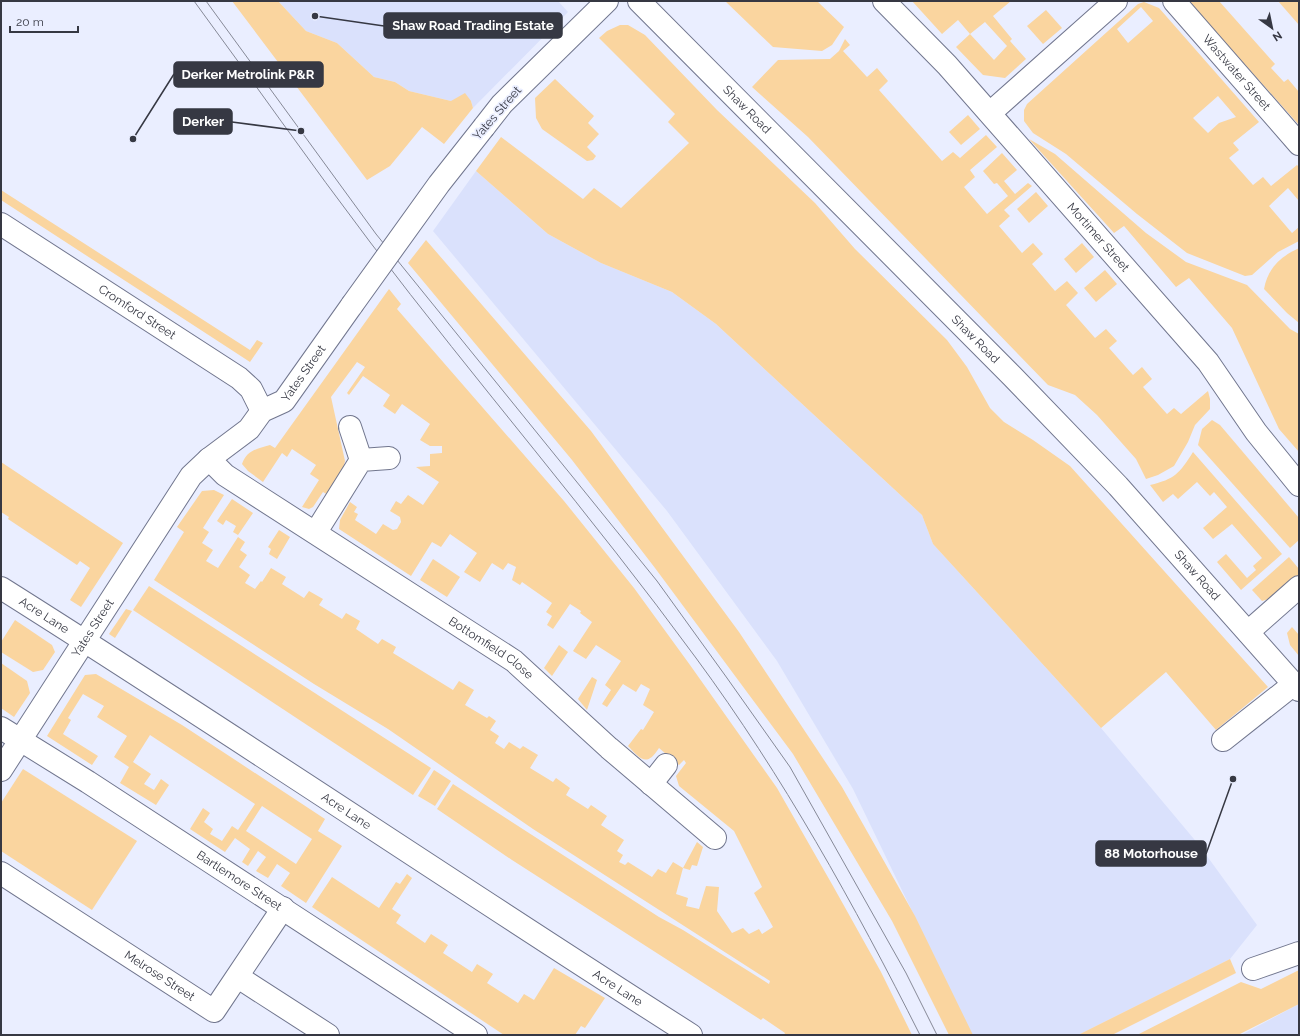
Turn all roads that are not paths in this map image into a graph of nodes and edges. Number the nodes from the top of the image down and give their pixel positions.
1 (607, 1) edge
2 (639, 1) edge
3 (884, 1) edge
4 (1116, 1) edge
5 (1174, 1) edge
6 (990, 113) junction
7 (1299, 144) edge
8 (1, 224) edge
9 (262, 411) junction
10 (350, 427) dead end
11 (389, 458) dead end
12 (209, 459) junction
13 (360, 460) junction
14 (1299, 485) edge
15 (316, 532) junction
16 (1299, 587) edge
17 (1, 588) edge
18 (1248, 632) junction
19 (84, 640) junction
20 (1296, 687) edge
21 (1, 728) edge
22 (20, 740) junction
23 (1223, 740) dead end
24 (666, 765) dead end
25 (1, 770) edge
26 (650, 784) junction
27 (715, 838) dead end
28 (1, 873) edge
29 (282, 908) junction
30 (1299, 953) edge
31 (1253, 969) dead end
32 (238, 977) junction
33 (328, 1035) edge
34 (476, 1035) edge
35 (691, 1035) edge

1 - 9 street, Yates Street, bridge
2 - 18 street, Shaw Road
3 - 6 street, Mortimer Street
4 - 6 street
5 - 7 street, Wastwater Street
6 - 14 street, Mortimer Street
8 - 9 street, Cromford Street
9 - 12 street, Yates Street
10 - 13 street
11 - 13 street
12 - 15 street, Bottomfield Close
12 - 19 street, Yates Street
13 - 15 street
15 - 26 street, Bottomfield Close
16 - 18 street
17 - 19 street, Acre Lane
18 - 20 street, Shaw Road
19 - 22 street, Yates Street
19 - 35 street, Acre Lane
20 - 23 street
21 - 22 street, Bartlemore Street
22 - 25 street, Yates Street
22 - 29 street, Bartlemore Street
24 - 26 street
26 - 27 street, Bottomfield Close
28 - 32 street, Melrose Street
29 - 32 street, Melrose Street
29 - 34 street, Bartlemore Street
30 - 31 street
32 - 33 street

